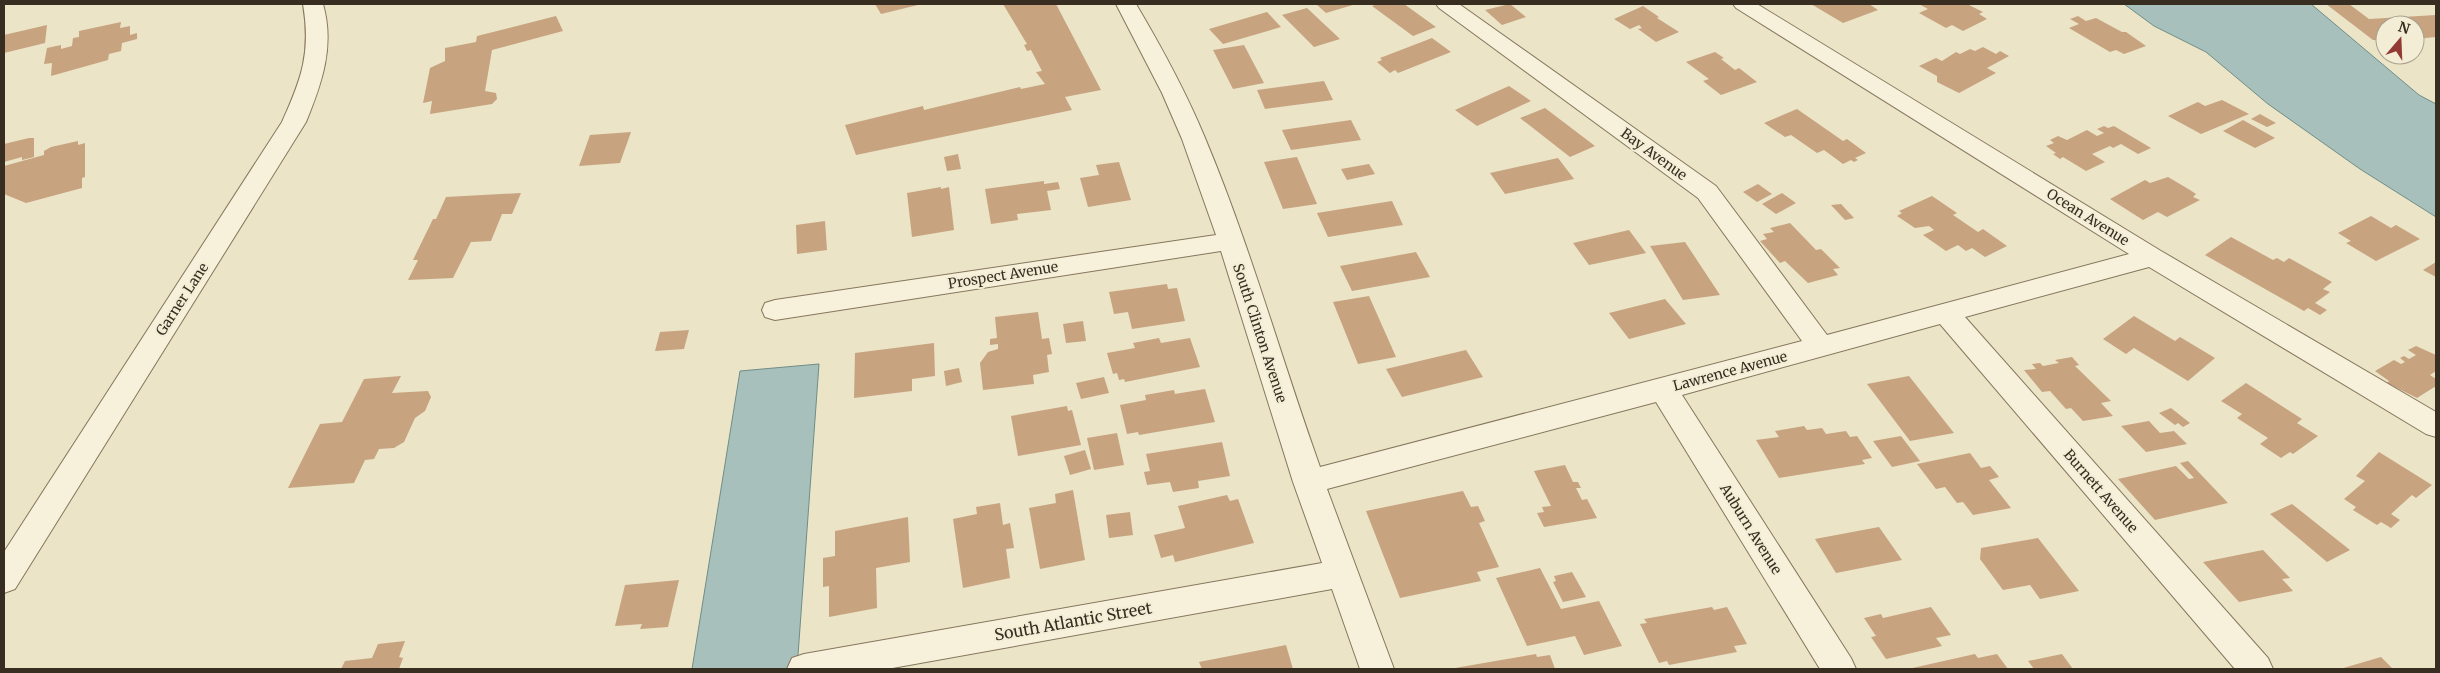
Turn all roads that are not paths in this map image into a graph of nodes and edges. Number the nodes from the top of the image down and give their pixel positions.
1 (313, 4) edge
2 (1126, 4) edge
3 (1446, 4) edge
4 (1743, 4) edge
5 (1230, 241) junction
6 (2152, 257) junction
7 (775, 310) dead end
8 (1946, 313) junction
9 (1821, 346) junction
10 (1663, 389) junction
11 (2436, 426) edge
12 (1308, 482) junction
13 (1342, 573) junction
14 (4, 579) edge
15 (804, 669) edge
16 (1377, 669) edge
17 (1839, 669) edge
18 (2256, 669) edge

1 - 14 street, Garner Lane
2 - 5 street, South Clinton Avenue
3 - 9 street, Bay Avenue
4 - 6 street, Ocean Avenue
5 - 7 street, Prospect Avenue
5 - 12 street, South Clinton Avenue
6 - 8 street, Lawrence Avenue
6 - 11 street, Ocean Avenue
8 - 9 street, Lawrence Avenue
8 - 18 street, Burnett Avenue
9 - 10 street, Lawrence Avenue
10 - 12 street, Lawrence Avenue
10 - 17 street, Auburn Avenue
12 - 13 street, South Clinton Avenue
13 - 15 street, South Atlantic Street
13 - 16 street, South Clinton Avenue

